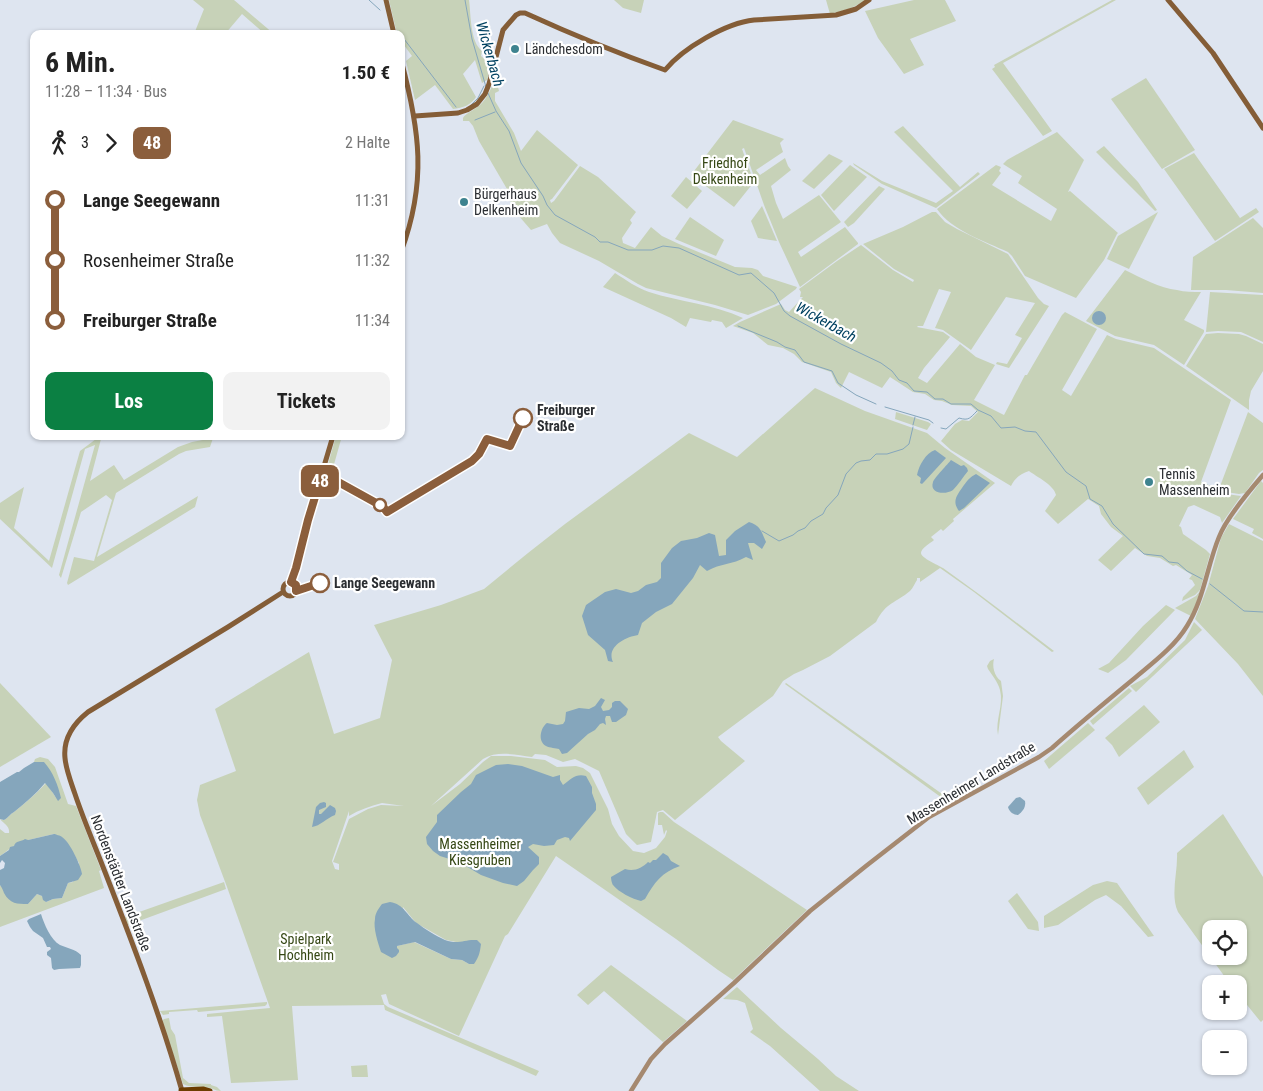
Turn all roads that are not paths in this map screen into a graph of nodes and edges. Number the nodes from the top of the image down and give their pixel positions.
1 (386, 0) edge
2 (869, 0) edge
3 (1168, 0) edge
4 (393, 30) edge
5 (405, 77) edge
6 (414, 114) junction
7 (435, 115) junction
8 (424, 116) junction
9 (416, 126) junction
10 (1263, 128) edge
11 (405, 240) edge
12 (332, 440) edge
13 (1263, 475) edge
14 (291, 582) junction
15 (283, 592) junction
16 (198, 1090) edge
17 (182, 1091) edge
18 (210, 1091) edge
19 (631, 1091) edge

1 - 4 main road
2 - 7 main road
3 - 10 main road
5 - 6 main road
6 - 7 main road
6 - 8 main road
6 - 9 main road
7 - 8 main road
8 - 9 main road
9 - 11 main road
12 - 14 main road
13 - 19 street, Massenheimer Landstraße
14 - 15 main road
14 - 15 main road
15 - 17 main road, Nordenstädter Landstraße
16 - 17 main road
16 - 18 main road

